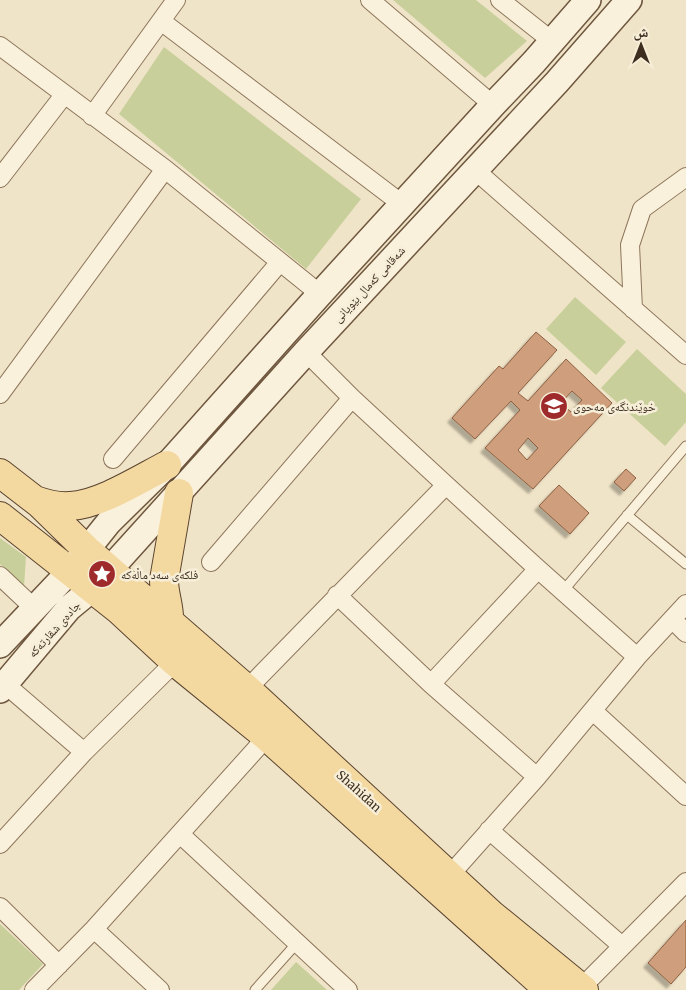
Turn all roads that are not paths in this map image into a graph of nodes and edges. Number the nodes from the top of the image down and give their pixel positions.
1 (176, 0) edge
2 (370, 0) edge
3 (500, 0) edge
4 (588, 0) edge
5 (629, 0) edge
6 (161, 20) junction
7 (552, 41) junction
8 (0, 46) edge
9 (534, 62) junction
10 (557, 82) junction
11 (64, 95) junction
12 (493, 104) junction
13 (92, 116) junction
14 (165, 169) junction
15 (474, 170) junction
16 (686, 177) edge
17 (0, 178) edge
18 (402, 204) junction
19 (280, 262) junction
20 (320, 294) junction
21 (633, 309) junction
22 (306, 352) junction
23 (686, 355) edge
24 (0, 394) edge
25 (352, 398) junction
26 (686, 446) edge
27 (113, 459) dead end
28 (167, 465) junction
29 (0, 473) edge
30 (446, 485) junction
31 (179, 493) junction
32 (35, 500) junction
33 (628, 515) junction
34 (0, 516) edge
35 (87, 550) junction
36 (211, 562) dead end
37 (686, 564) edge
38 (110, 569) junction
39 (538, 570) junction
40 (69, 572) junction
41 (0, 576) edge
42 (563, 591) junction
43 (337, 596) junction
44 (102, 598) junction
45 (686, 604) edge
46 (34, 608) junction
47 (672, 619) junction
48 (169, 621) junction
49 (686, 633) edge
50 (0, 645) edge
51 (637, 656) junction
52 (175, 662) junction
53 (431, 684) junction
54 (3, 687) edge
55 (247, 689) junction
56 (593, 711) junction
57 (266, 736) junction
58 (84, 752) junction
59 (537, 777) junction
60 (686, 796) edge
61 (489, 830) junction
62 (180, 834) junction
63 (1, 841) edge
64 (450, 875) junction
65 (686, 882) edge
66 (0, 907) edge
67 (486, 922) junction
68 (94, 929) junction
69 (297, 943) junction
70 (622, 946) junction
71 (59, 965) junction
72 (544, 989) edge
73 (582, 989) edge
74 (34, 990) edge
75 (160, 990) edge
76 (255, 990) edge
77 (348, 990) edge

1 - 6 street
2 - 12 street
3 - 7 street
4 - 7 main road
5 - 10 main road, شەقامی کەمال بێویانی
6 - 13 street
6 - 18 street
7 - 9 main road
8 - 11 street
9 - 10 main road
9 - 12 main road
10 - 15 main road, شەقامی کەمال بێویانی
11 - 13 street
11 - 17 street
12 - 18 main road
13 - 14 street
14 - 19 street
14 - 24 street
15 - 21 street
15 - 22 main road, شەقامی کەمال بێویانی
16 - 21 street
18 - 20 main road
19 - 20 street
19 - 27 street
20 - 28 main road
21 - 23 street
22 - 25 street
22 - 31 main road, شەقامی کەمال بێویانی
25 - 30 street
25 - 36 street
26 - 33 lane
28 - 32 main road
28 - 35 main road
29 - 32 main road, Shahidan
30 - 39 street
30 - 43 street
31 - 38 main road, شەقامی کەمال بێویانی
31 - 48 main road
32 - 35 main road, Shahidan
33 - 37 lane
33 - 42 lane
34 - 40 main road
35 - 38 main road, Shahidan
35 - 40 main road
38 - 44 main road, جادەی شقارتەکە
38 - 48 main road, Shahidan
39 - 42 street
39 - 53 street
40 - 44 main road
40 - 46 main road
41 - 46 street
42 - 51 street
43 - 53 street
43 - 55 street
44 - 52 main road
44 - 54 main road, جادەی شقارتەکە
45 - 47 street
46 - 50 main road
47 - 49 street
47 - 51 street
48 - 55 main road, Shahidan
51 - 56 street
52 - 57 main road
52 - 58 street
53 - 59 street
54 - 58 street
55 - 64 main road, Shahidan
56 - 59 street
56 - 60 street
57 - 62 street
57 - 67 main road
58 - 63 street
59 - 61 street
61 - 64 street
61 - 70 street
62 - 68 street
62 - 69 street
64 - 67 main road, Shahidan
65 - 70 street
66 - 71 street
67 - 72 main road
67 - 73 main road, Shahidan
68 - 71 street
68 - 75 street
69 - 76 lane
69 - 77 street
70 - 73 street
71 - 74 street

